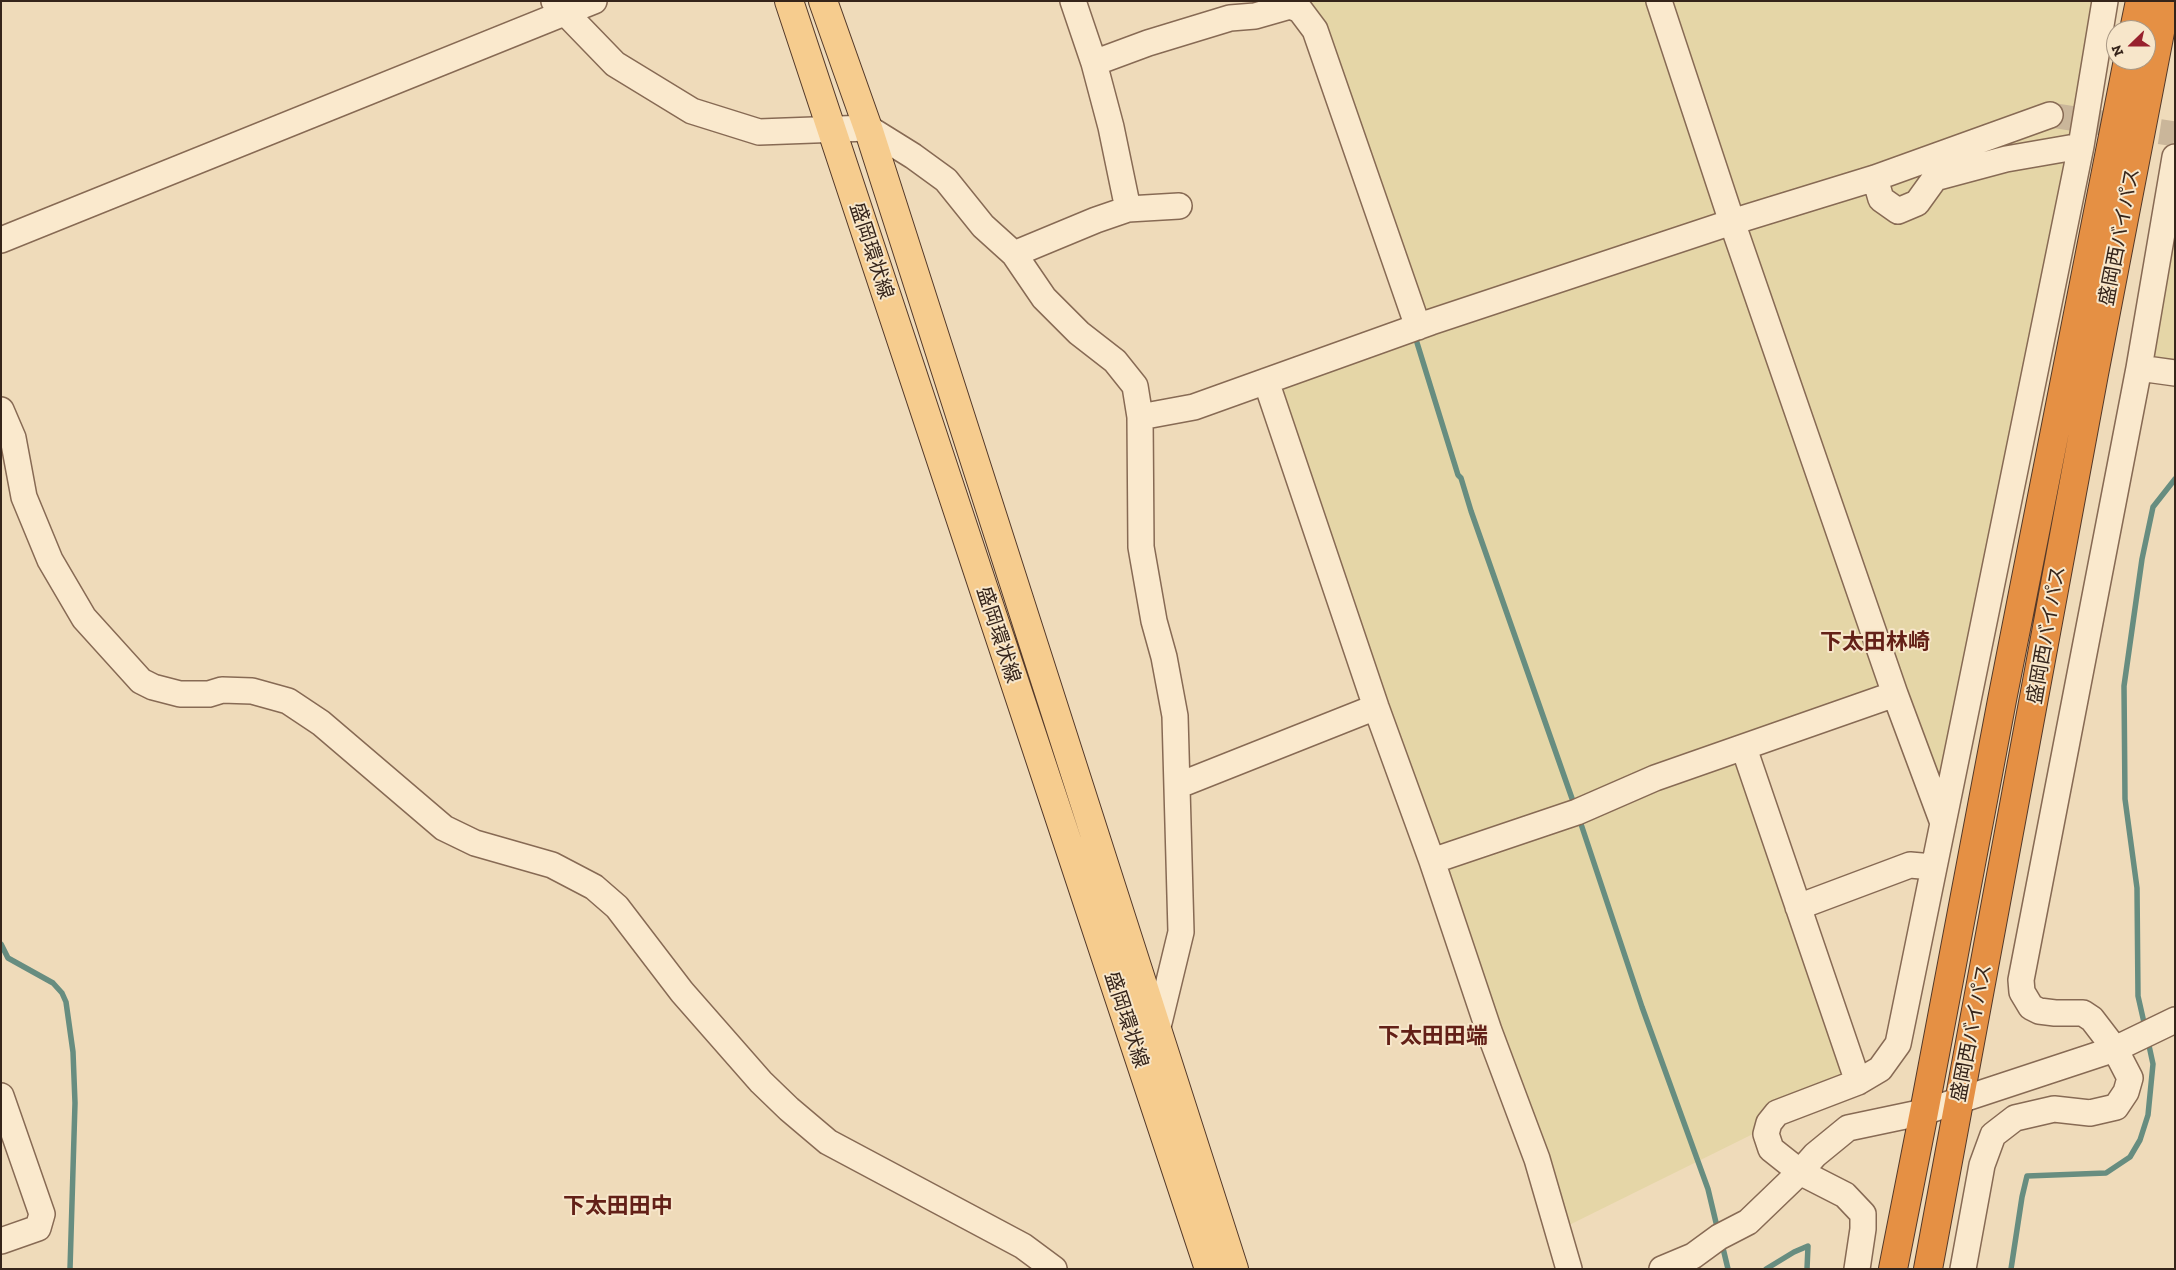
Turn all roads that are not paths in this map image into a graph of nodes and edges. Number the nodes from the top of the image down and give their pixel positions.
1 (594, 1) edge
2 (789, 1) edge
3 (822, 1) edge
4 (1073, 1) edge
5 (1659, 1) edge
6 (2105, 1) edge
7 (2140, 1) edge
8 (2166, 1) edge
9 (560, 7) edge
10 (2136, 20) edge
11 (1094, 63) junction
12 (2126, 70) edge
13 (2050, 115) tunnel mouth
14 (868, 128) junction
15 (830, 130) junction
16 (2081, 146) junction
17 (2175, 157) edge
18 (1875, 178) junction
19 (1179, 206) dead end
20 (1128, 209) junction
21 (1732, 222) junction
22 (1, 240) edge
23 (1014, 254) junction
24 (1418, 327) junction
25 (2139, 368) junction
26 (2175, 373) edge
27 (1266, 381) junction
28 (1, 410) edge
29 (1140, 417) junction
30 (1895, 694) junction
31 (1376, 707) junction
32 (1744, 748) junction
33 (1177, 786) junction
34 (1942, 822) junction
35 (1432, 861) junction
36 (1933, 867) junction
37 (1798, 907) junction
38 (2175, 1020) edge
39 (1157, 1030) junction
40 (2115, 1049) junction
41 (1858, 1082) junction
42 (1, 1096) edge
43 (1959, 1099) junction
44 (1924, 1112) junction
45 (1800, 1172) junction
46 (1, 1241) edge
47 (1054, 1269) edge
48 (1209, 1269) edge
49 (1234, 1269) edge
50 (1569, 1269) edge
51 (1662, 1269) edge
52 (1856, 1269) edge
53 (1893, 1269) edge
54 (1928, 1269) edge
55 (1963, 1269) edge

1 - 9 street
2 - 15 main road, 盛岡環状線
3 - 14 main road, 盛岡環状線
4 - 11 street
5 - 21 street
6 - 16 street
7 - 10 highway
8 - 43 highway, 盛岡西バイパス
9 - 15 street
9 - 22 street
11 - 20 street
11 - 24 street
12 - 44 highway, 盛岡西バイパス
13 - 18 street
14 - 15 street
14 - 23 street
14 - 39 main road, 盛岡環状線
15 - 48 main road, 盛岡環状線
16 - 18 street
16 - 34 street
17 - 25 street
18 - 21 street
19 - 20 street
20 - 23 street
21 - 24 street
21 - 30 street
23 - 29 street
24 - 27 street
25 - 26 street
25 - 40 street
27 - 29 street
27 - 31 street
28 - 47 street
29 - 33 street
30 - 32 street
30 - 34 street
31 - 33 street
31 - 35 street
32 - 35 street
32 - 37 street
33 - 39 street
34 - 36 street
35 - 50 street
36 - 37 street
36 - 41 street
37 - 41 street
38 - 40 street
39 - 49 main road, 盛岡環状線
40 - 43 street
40 - 55 street
41 - 45 street
42 - 46 street
43 - 44 street
43 - 54 highway, 盛岡西バイパス
44 - 45 street
44 - 53 highway, 盛岡西バイパス
45 - 51 street
45 - 52 street

